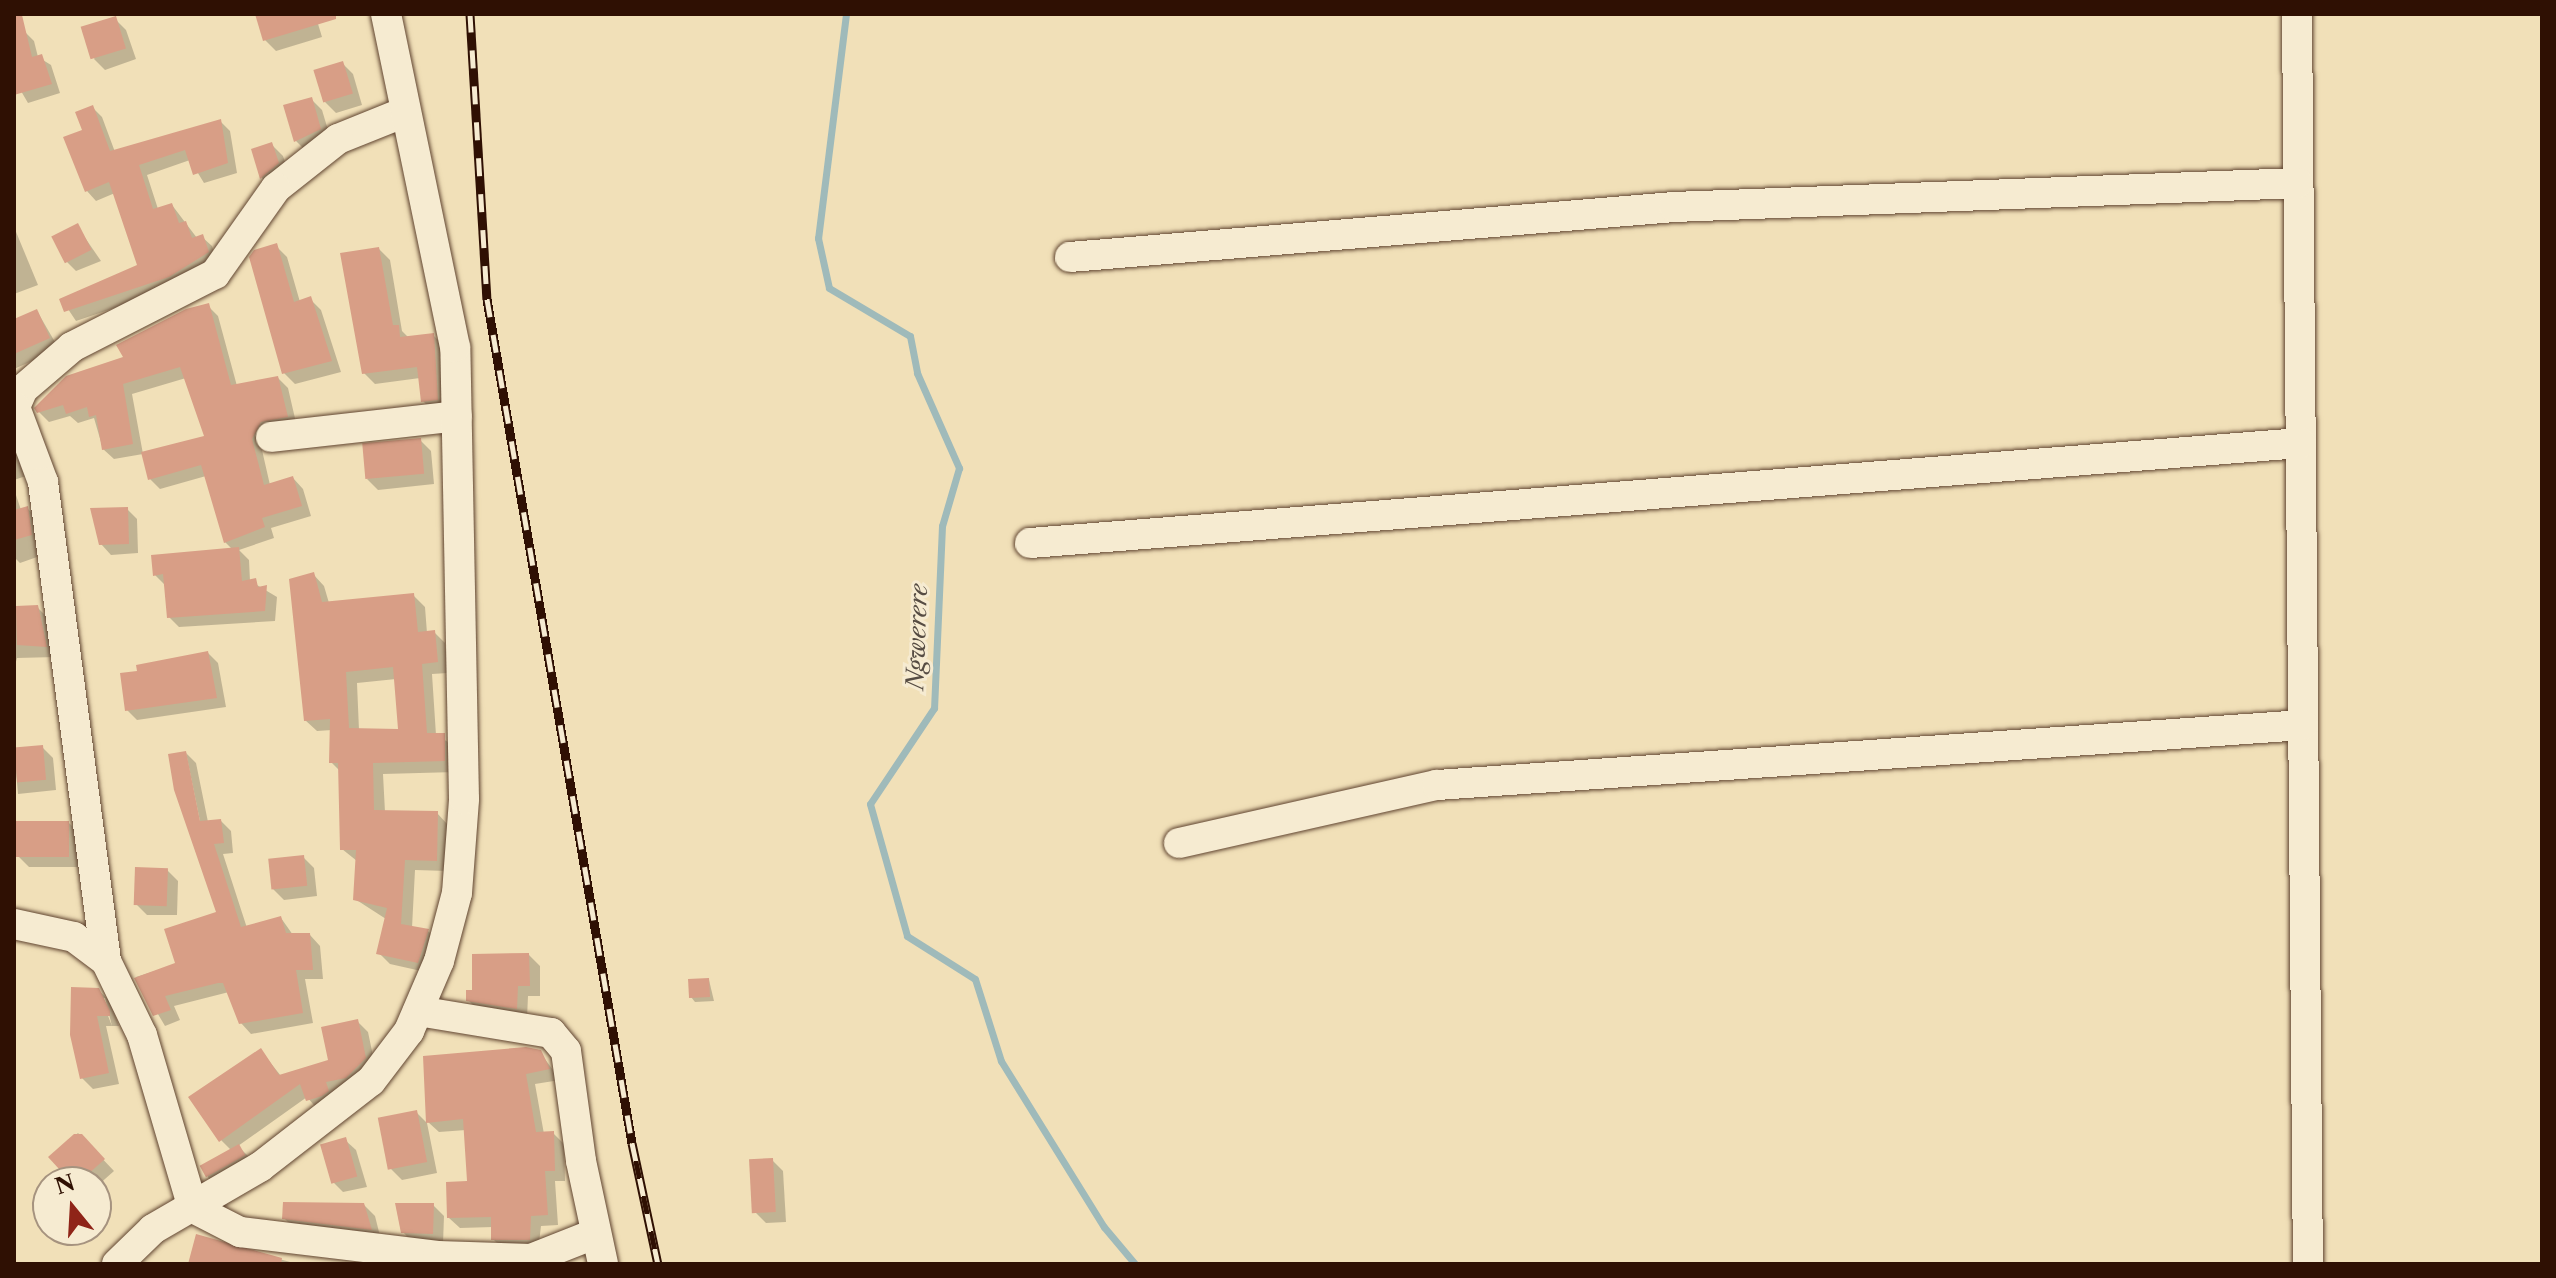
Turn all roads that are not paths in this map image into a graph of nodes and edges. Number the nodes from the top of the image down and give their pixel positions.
1 (386, 14) edge
2 (2297, 14) edge
3 (405, 112) junction
4 (2298, 183) junction
5 (1070, 257) dead end
6 (14, 407) edge
7 (457, 416) junction
8 (271, 437) dead end
9 (2301, 443) junction
10 (1030, 543) dead end
11 (2303, 725) junction
12 (1179, 843) dead end
13 (14, 924) edge
14 (106, 961) junction
15 (418, 1011) junction
16 (193, 1208) junction
17 (594, 1234) junction
18 (388, 1258) edge
19 (117, 1264) edge
20 (603, 1264) edge
21 (2308, 1264) edge

1 - 3 street
2 - 4 street
3 - 6 street
3 - 7 street
4 - 5 street
4 - 9 street
6 - 14 street
7 - 8 street
7 - 15 street
9 - 10 street
9 - 11 street
11 - 12 street
11 - 21 street
13 - 14 street
14 - 16 street
15 - 16 street
15 - 17 street
16 - 18 street
16 - 19 street
17 - 18 street
17 - 20 street

